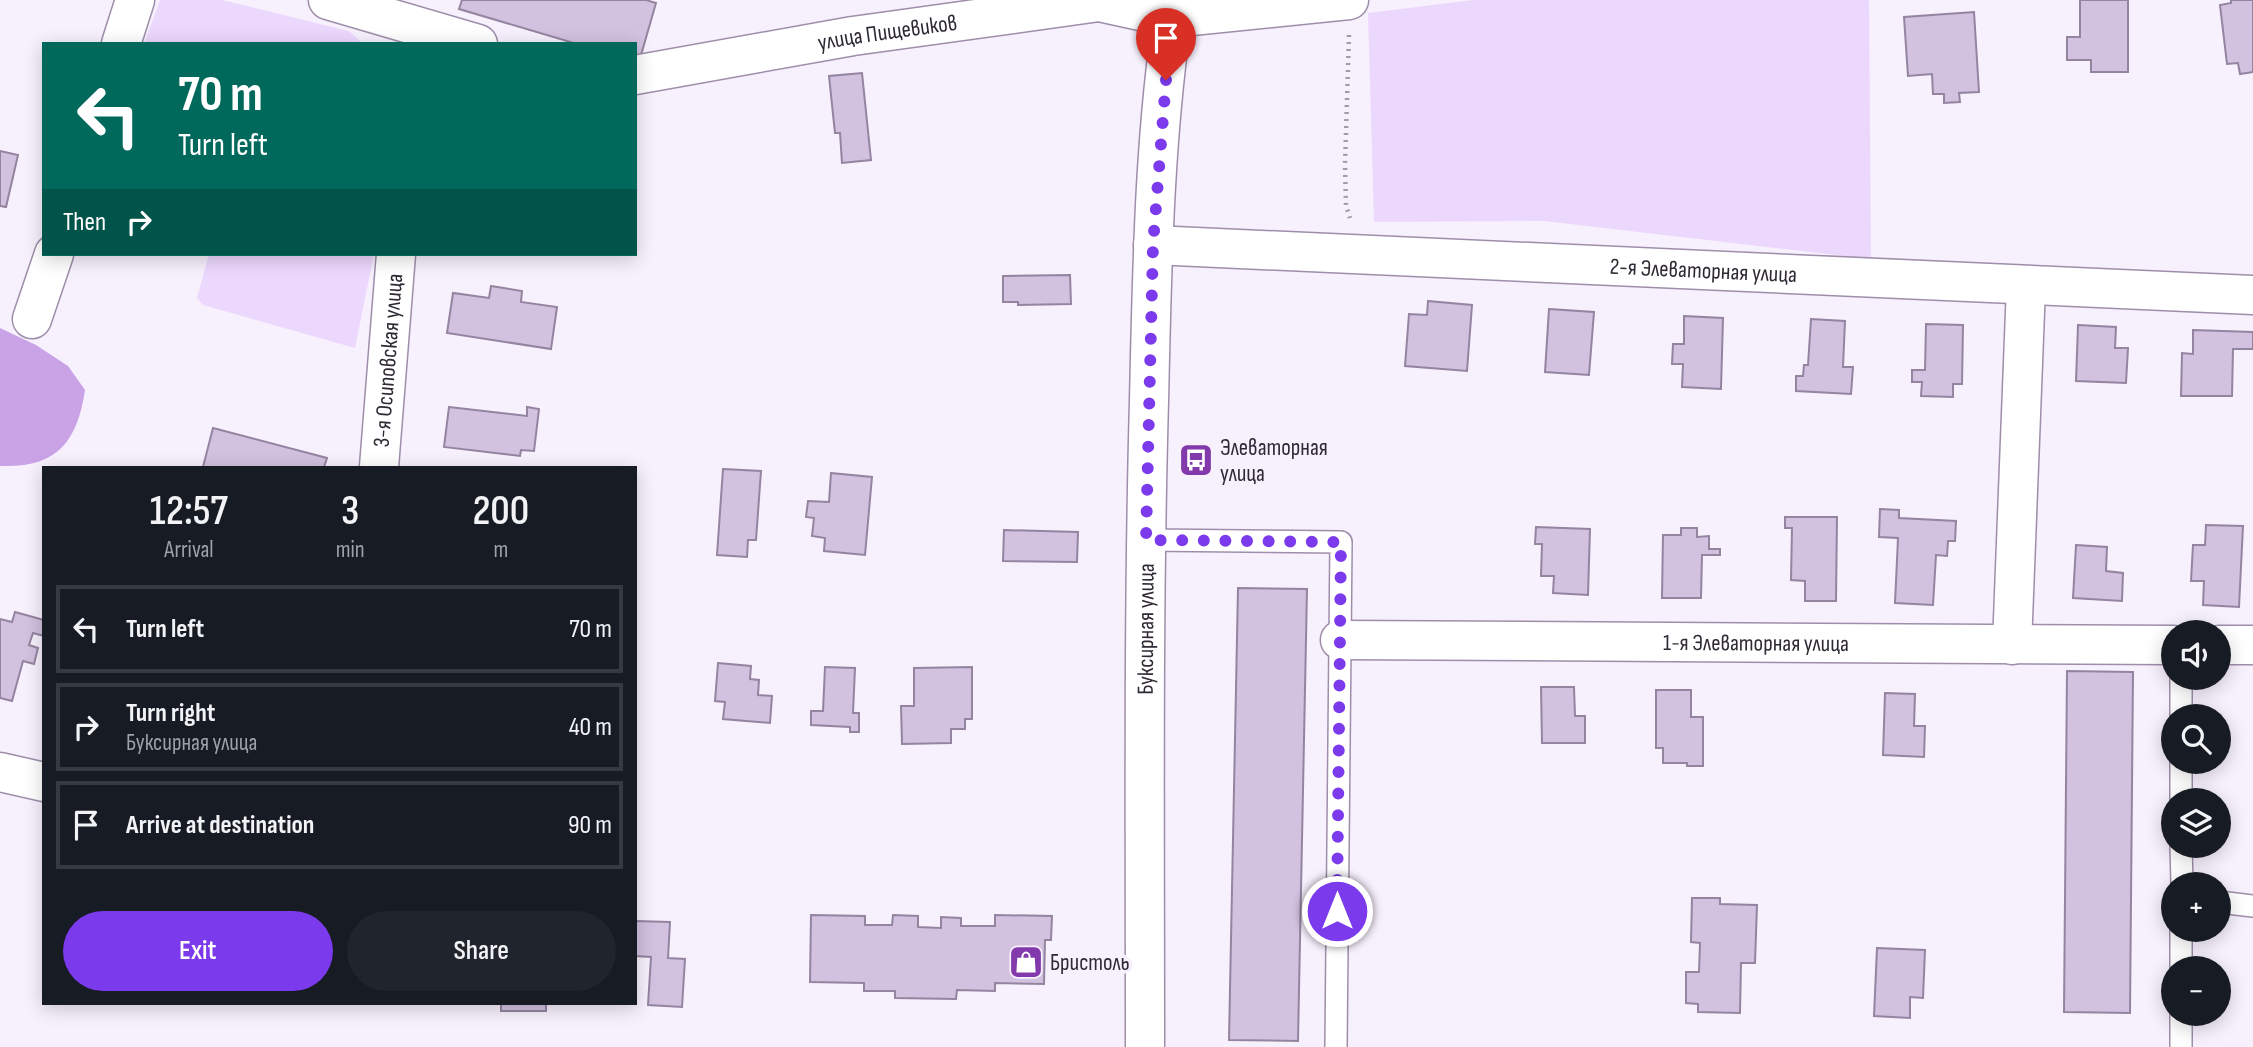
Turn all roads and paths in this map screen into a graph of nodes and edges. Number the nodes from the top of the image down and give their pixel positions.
1 (135, 0) edge
2 (328, 0) edge
3 (1174, 9) edge
4 (1350, 13) edge
5 (416, 23) edge
6 (122, 42) edge
7 (472, 42) edge
8 (637, 75) edge
9 (1153, 245) junction
10 (1363, 255) junction
11 (53, 256) edge
12 (396, 256) edge
13 (2026, 286) junction
14 (2253, 295) edge
15 (33, 319) dead end
16 (379, 466) edge
17 (1146, 540) junction
18 (1340, 640) junction
19 (2012, 645) junction
20 (2161, 645) edge
21 (2231, 645) edge
22 (2253, 645) edge
23 (0, 772) edge
24 (42, 782) edge
25 (2231, 903) edge
26 (2253, 906) edge
27 (2181, 1026) edge
28 (1145, 1047) edge
29 (1336, 1047) edge
30 (2181, 1047) edge

1 - 6 street
2 - 5 street
3 - 4 street, улица Пищевиков
3 - 8 street, улица Пищевиков
3 - 9 street, Буксирная улица
4 - 10 path
5 - 7 street
9 - 10 street, 2-я Элеваторная улица
9 - 17 street, Буксирная улица
10 - 13 street, 2-я Элеваторная улица
11 - 15 street
12 - 16 street, 3-я Осиповская улица
13 - 14 street, 2-я Элеваторная улица
13 - 19 street
17 - 18 lane
17 - 28 street, Буксирная улица
18 - 19 street, 1-я Элеваторная улица
18 - 29 lane
19 - 20 street, 1-я Элеваторная улица
21 - 22 street
23 - 24 street
25 - 26 lane
27 - 30 lane

